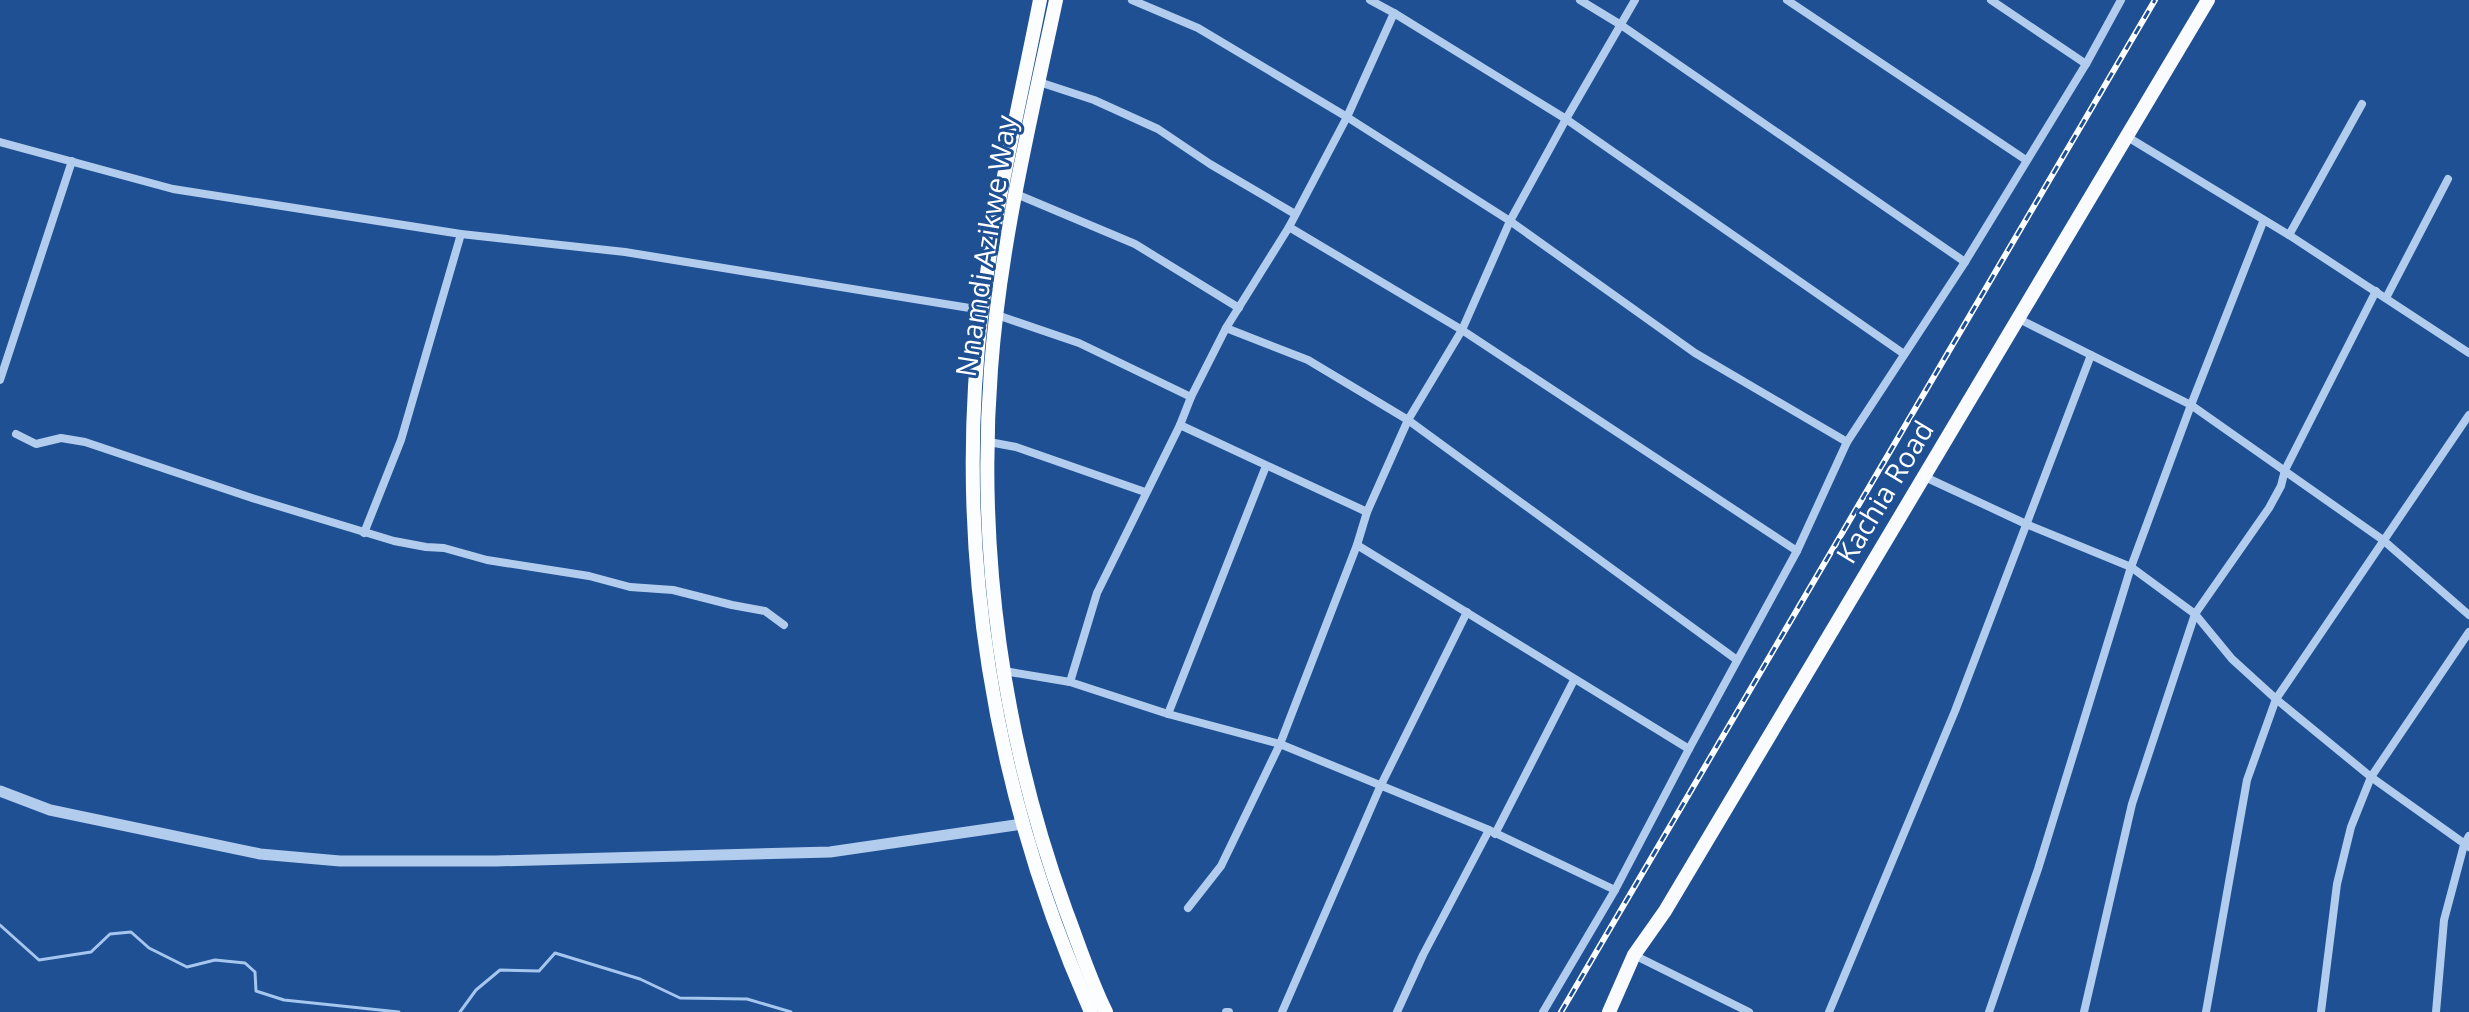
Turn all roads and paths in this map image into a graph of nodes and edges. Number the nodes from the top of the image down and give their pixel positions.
1 (1040, 0) edge
2 (1056, 0) edge
3 (1132, 0) edge
4 (1580, 0) edge
5 (1635, 0) edge
6 (1787, 0) edge
7 (1991, 0) edge
8 (2121, 0) edge
9 (2208, 0) edge
10 (1375, 1) edge
11 (1394, 13) junction
12 (1621, 25) junction
13 (2086, 64) junction
14 (1039, 82) junction
15 (2362, 104) dead end
16 (1347, 117) junction
17 (1566, 119) junction
18 (2126, 136) junction
19 (0, 142) edge
20 (2026, 160) junction
21 (72, 161) junction
22 (2448, 179) dead end
23 (1016, 194) junction
24 (1295, 214) junction
25 (1510, 221) junction
26 (2263, 222) junction
27 (1289, 227) junction
28 (461, 234) junction
29 (2289, 235) junction
30 (1965, 262) junction
31 (2376, 291) junction
32 (2386, 298) junction
33 (1239, 308) junction
34 (982, 310) junction
35 (997, 315) junction
36 (2019, 319) junction
37 (1226, 328) junction
38 (1462, 330) junction
39 (2469, 353) edge
40 (1904, 354) junction
41 (2091, 355) junction
42 (0, 380) edge
43 (1191, 397) junction
44 (2191, 405) junction
45 (2469, 415) edge
46 (1408, 420) junction
47 (1180, 425) junction
48 (16, 434) dead end
49 (989, 442) junction
50 (1847, 442) junction
51 (1266, 466) junction
52 (2285, 470) junction
53 (1925, 477) junction
54 (1145, 492) junction
55 (1367, 512) junction
56 (2026, 524) junction
57 (364, 533) junction
58 (2383, 540) junction
59 (1357, 545) junction
60 (1797, 551) junction
61 (2131, 567) junction
62 (1467, 612) junction
63 (2195, 614) junction
64 (2469, 615) edge
65 (784, 625) dead end
66 (2469, 632) edge
67 (1737, 660) junction
68 (1003, 671) junction
69 (1574, 680) junction
70 (1070, 682) junction
71 (2276, 699) junction
72 (1168, 714) junction
73 (1280, 744) junction
74 (1689, 749) junction
75 (2371, 777) junction
76 (1380, 787) junction
77 (0, 791) edge
78 (1022, 824) junction
79 (1492, 832) junction
80 (2467, 843) edge
81 (1615, 890) junction
82 (1188, 908) dead end
83 (1634, 955) junction
84 (1091, 1012) edge
85 (1106, 1012) edge
86 (1282, 1012) edge
87 (1397, 1012) edge
88 (1543, 1012) edge
89 (1609, 1012) edge
90 (1749, 1012) edge
91 (1829, 1012) edge
92 (1989, 1012) edge
93 (2084, 1012) edge
94 (2206, 1012) edge
95 (2321, 1012) edge
96 (2436, 1012) edge

1 - 34 highway, Nnamdi Azikwe Way
2 - 14 highway, Nnamdi Azikwe Way
3 - 16 street
4 - 12 street
5 - 12 street
6 - 20 street
7 - 13 street
8 - 13 street
9 - 18 main road, Kachia Road
10 - 11 street
11 - 16 street
11 - 17 street
12 - 17 street
12 - 30 street
13 - 20 street
14 - 23 highway, Nnamdi Azikwe Way
14 - 24 street
15 - 29 street
16 - 24 street
16 - 25 street
17 - 25 street
17 - 40 street
18 - 26 street
18 - 36 main road, Kachia Road
19 - 21 street
20 - 30 street
21 - 28 street
21 - 42 street
22 - 32 street
23 - 33 street
23 - 35 highway, Nnamdi Azikwe Way
24 - 27 street
25 - 38 street
25 - 50 street
26 - 29 street
26 - 44 street
27 - 33 street
27 - 38 street
28 - 34 street
28 - 57 street
29 - 31 street
30 - 40 street
31 - 32 street
31 - 52 street
32 - 39 street
33 - 37 street
34 - 78 highway, Nnamdi Azikwe Way
35 - 43 street
35 - 49 highway, Nnamdi Azikwe Way
36 - 41 street
36 - 53 main road, Kachia Road
37 - 43 street
37 - 46 street
38 - 46 street
38 - 60 street
40 - 50 street
41 - 44 street
41 - 56 street
43 - 47 street
44 - 52 street
44 - 61 street
45 - 58 street
46 - 55 street
46 - 67 street
47 - 51 street
47 - 54 street
48 - 57 street
49 - 54 street
49 - 68 highway, Nnamdi Azikwe Way
50 - 60 street
51 - 55 street
51 - 72 street
52 - 58 street
52 - 63 street
53 - 56 street
53 - 83 main road, Kachia Road
54 - 70 street
55 - 59 street
56 - 61 street
56 - 91 street
57 - 65 street
58 - 64 street
58 - 71 street
59 - 62 street
59 - 73 street
60 - 67 street
61 - 63 street
61 - 92 street
62 - 69 street
62 - 76 street
63 - 71 street
63 - 93 street
66 - 75 street
67 - 74 street
68 - 70 street
68 - 85 highway, Nnamdi Azikwe Way
69 - 74 street
69 - 79 street
70 - 72 street
71 - 75 street
71 - 94 street
72 - 73 street
73 - 76 street
73 - 82 street
74 - 81 street
75 - 80 street
75 - 95 street
76 - 79 street
76 - 86 street
77 - 78 street
78 - 84 highway, Nnamdi Azikwe Way
79 - 81 street
79 - 87 street
80 - 96 street
81 - 88 street
83 - 89 main road, Kachia Road
83 - 90 street

